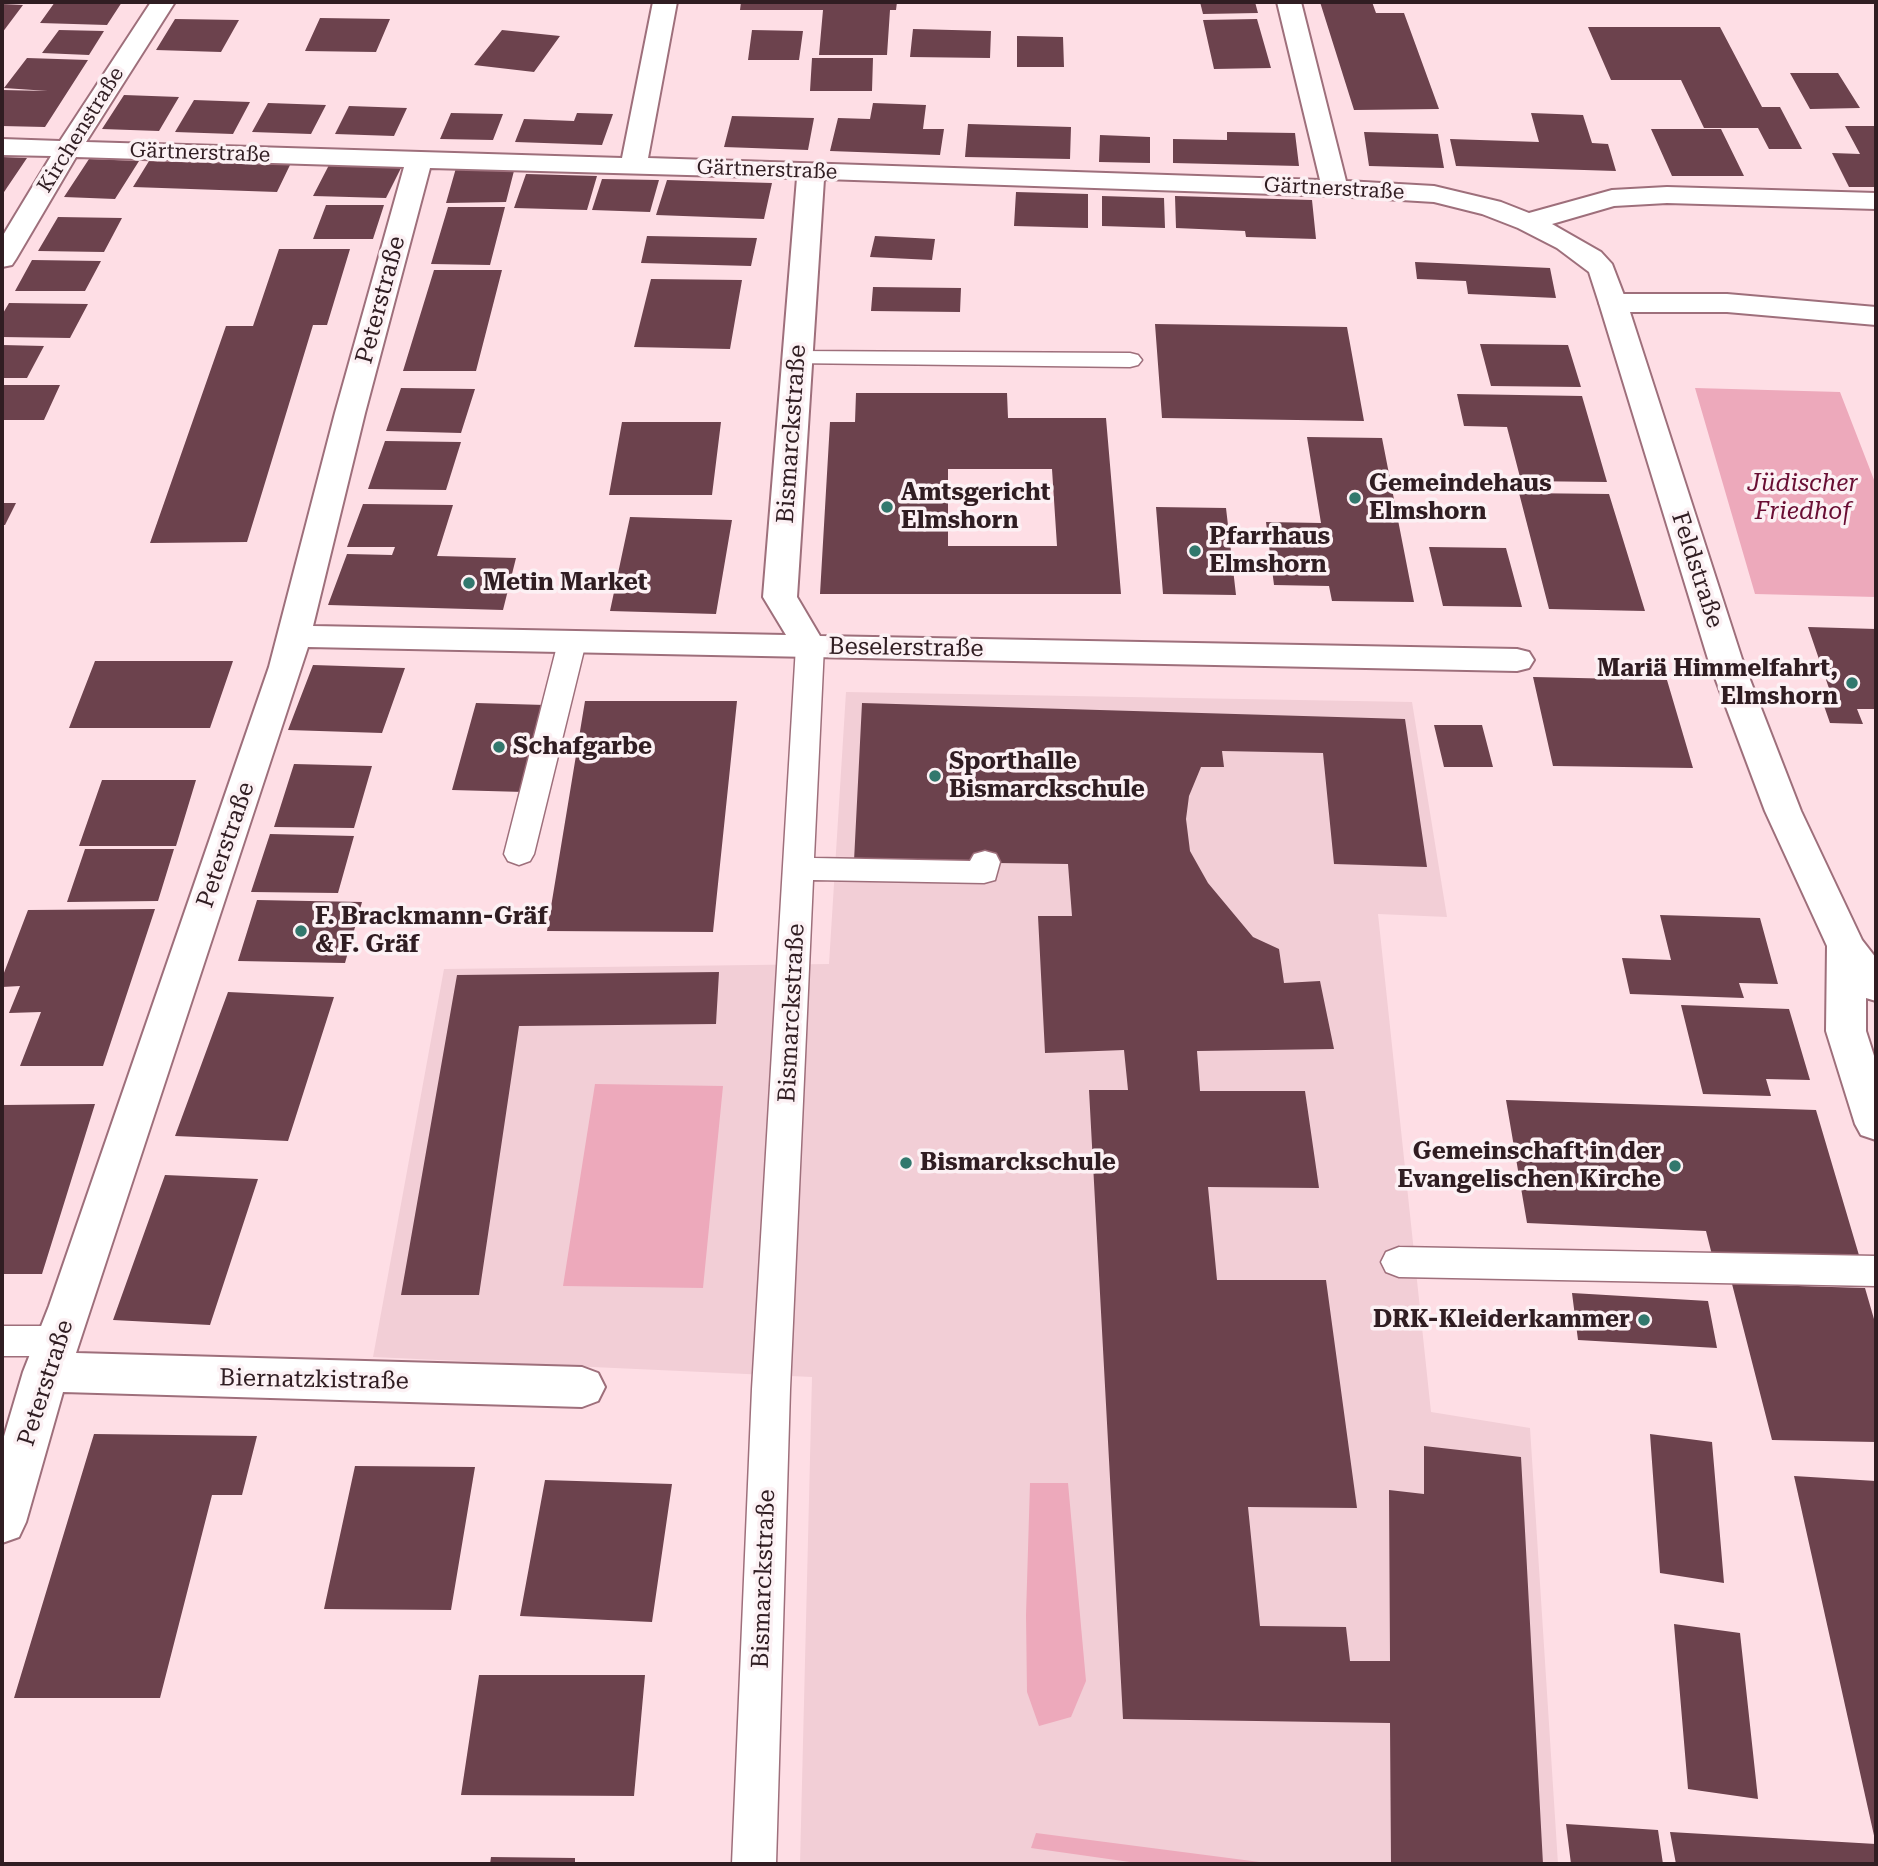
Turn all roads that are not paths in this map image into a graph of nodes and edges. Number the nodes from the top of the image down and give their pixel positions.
1 (163, 2) edge
2 (665, 2) edge
3 (1289, 2) edge
4 (2, 147) edge
5 (68, 149) junction
6 (419, 159) junction
7 (633, 166) junction
8 (811, 171) junction
9 (1335, 188) junction
10 (1876, 201) edge
11 (1528, 222) junction
12 (2, 259) edge
13 (1613, 303) junction
14 (1876, 316) edge
15 (797, 358) junction
16 (1130, 360) dead end
17 (295, 636) junction
18 (572, 642) junction
19 (810, 646) junction
20 (1517, 660) dead end
21 (519, 853) dead end
22 (985, 862) dead end
23 (800, 869) junction
24 (1846, 946) junction
25 (1876, 987) edge
26 (1876, 1124) edge
27 (1399, 1262) dead end
28 (1876, 1271) edge
29 (2, 1341) edge
30 (52, 1357) junction
31 (582, 1387) dead end
32 (11, 1463) edge
33 (2, 1522) edge
34 (754, 1864) edge

1 - 5 street, Kirchenstraße
2 - 7 street
3 - 9 street
4 - 5 street, Gärtnerstraße
5 - 6 street, Gärtnerstraße
5 - 12 street, Kirchenstraße
6 - 7 street, Gärtnerstraße
6 - 17 street, Peterstraße
7 - 8 street, Gärtnerstraße
8 - 9 street, Gärtnerstraße
8 - 15 street, Bismarckstraße
9 - 11 street, Gärtnerstraße
10 - 11 street
11 - 13 street, Gärtnerstraße
13 - 14 street
13 - 24 street, Feldstraße
15 - 16 lane
15 - 19 street, Bismarckstraße
17 - 18 street, Beselerstraße
17 - 30 street, Peterstraße
18 - 19 street, Beselerstraße
18 - 21 lane
19 - 20 street, Beselerstraße
19 - 23 lane, Bismarckstraße
22 - 23 lane
23 - 34 lane, Bismarckstraße
24 - 25 street, Feldstraße
24 - 26 street, Feldstraße
27 - 28 lane
29 - 30 lane
30 - 31 street, Biernatzkistraße
30 - 32 street, Peterstraße
32 - 33 street, Peterstraße

